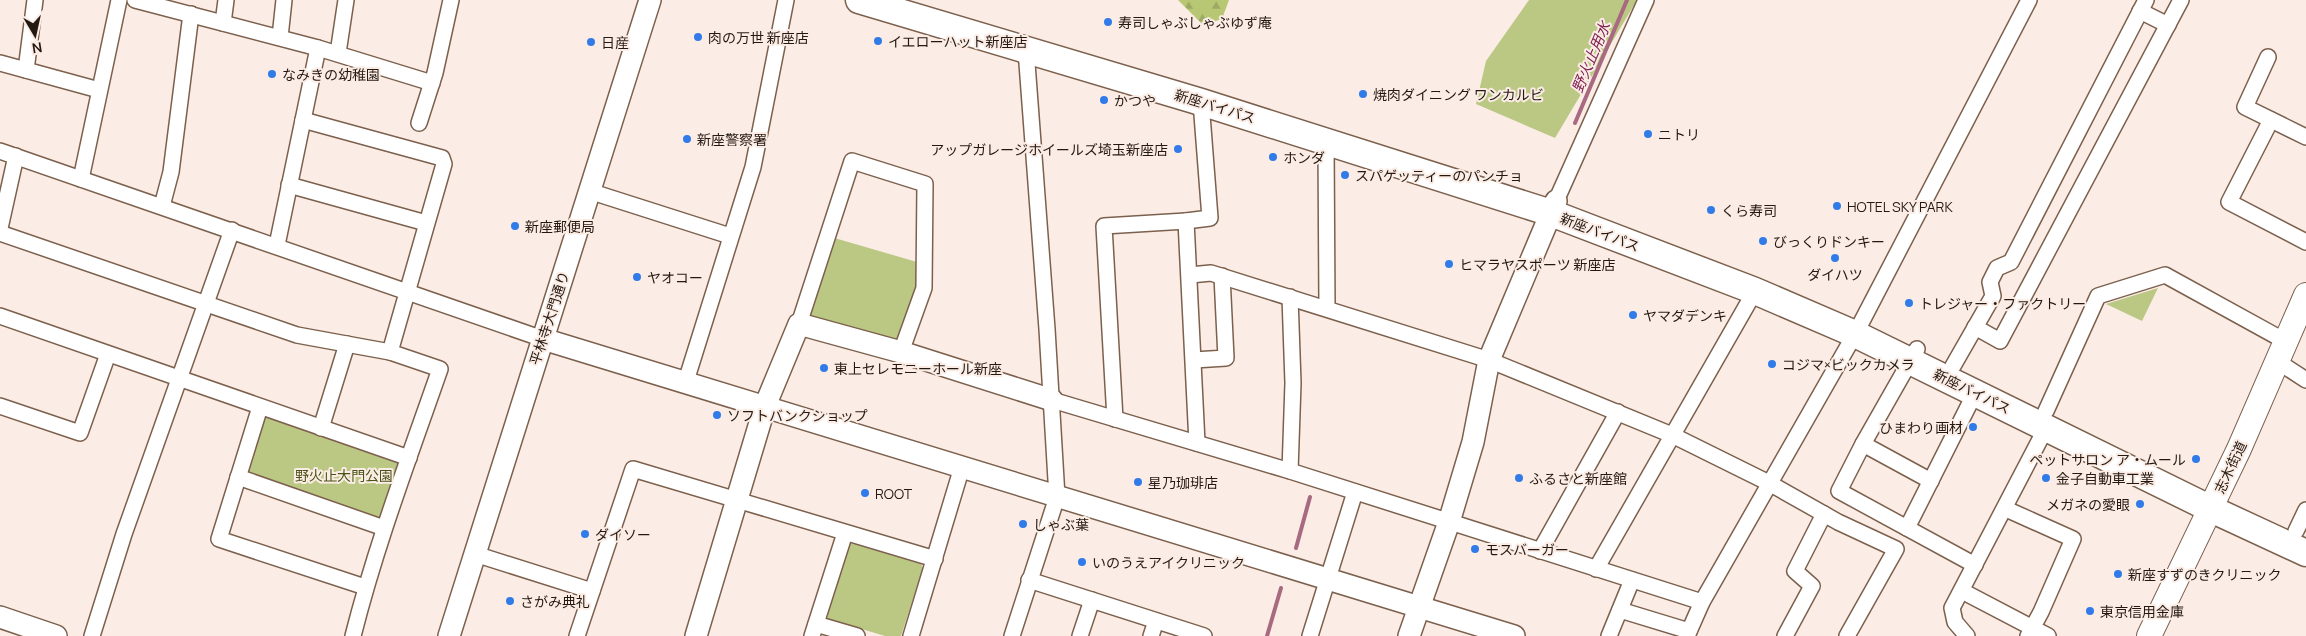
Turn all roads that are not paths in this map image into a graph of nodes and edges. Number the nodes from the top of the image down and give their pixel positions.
1 (35, 0) edge
2 (119, 0) edge
3 (138, 0) edge
4 (226, 0) edge
5 (284, 0) edge
6 (346, 0) edge
7 (451, 0) edge
8 (650, 0) edge
9 (786, 0) edge
10 (859, 0) edge
11 (906, 0) edge
12 (1646, 0) edge
13 (2029, 0) edge
14 (2181, 0) edge
15 (2143, 6) edge
16 (191, 14) junction
17 (223, 22) junction
18 (2168, 25) junction
19 (280, 37) junction
20 (318, 48) junction
21 (1026, 50) junction
22 (338, 53) junction
23 (2268, 57) dead end
24 (0, 63) edge
25 (26, 70) junction
26 (432, 83) junction
27 (100, 90) junction
28 (1202, 102) junction
29 (303, 120) junction
30 (2271, 120) junction
31 (419, 122) dead end
32 (2306, 137) edge
33 (1326, 142) junction
34 (0, 151) edge
35 (16, 156) junction
36 (81, 179) junction
37 (289, 185) junction
38 (590, 191) junction
39 (162, 206) junction
40 (1553, 207) junction
41 (1186, 220) junction
42 (426, 223) junction
43 (0, 228) edge
44 (232, 230) junction
45 (0, 234) edge
46 (730, 236) junction
47 (2306, 242) edge
48 (276, 245) junction
49 (1190, 275) junction
50 (1222, 276) junction
51 (408, 291) junction
52 (1755, 291) junction
53 (2306, 295) edge
54 (1290, 297) junction
55 (206, 304) junction
56 (1327, 308) junction
57 (0, 316) edge
58 (799, 324) junction
59 (1976, 327) junction
60 (1858, 329) junction
61 (543, 339) junction
62 (348, 344) junction
63 (2281, 351) junction
64 (390, 352) junction
65 (901, 352) junction
66 (108, 354) junction
67 (1913, 355) junction
68 (1194, 360) junction
69 (1488, 360) junction
70 (1953, 366) junction
71 (180, 378) junction
72 (2306, 380) edge
73 (686, 381) junction
74 (1975, 392) junction
75 (1052, 400) junction
76 (0, 406) edge
77 (765, 406) junction
78 (260, 407) junction
79 (1618, 412) junction
80 (1115, 419) junction
81 (2046, 420) junction
82 (321, 428) junction
83 (1672, 435) junction
84 (1197, 443) junction
85 (1863, 444) junction
86 (409, 458) junction
87 (962, 467) junction
88 (1290, 471) junction
89 (238, 477) junction
90 (1931, 480) junction
91 (1769, 483) junction
92 (1354, 492) junction
93 (1056, 497) junction
94 (737, 500) junction
95 (2214, 501) junction
96 (2006, 509) junction
97 (1824, 514) junction
98 (1449, 522) junction
99 (384, 528) junction
100 (1907, 528) junction
101 (845, 533) junction
102 (2304, 533) edge
103 (1540, 551) junction
104 (475, 554) junction
105 (934, 559) junction
106 (1975, 565) junction
107 (1596, 569) junction
108 (1327, 579) junction
109 (1029, 580) junction
110 (1632, 580) junction
111 (365, 587) junction
112 (592, 591) junction
113 (1962, 591) junction
114 (1092, 600) junction
115 (1702, 602) junction
116 (1419, 607) junction
117 (1620, 610) junction
118 (0, 617) edge
119 (1156, 621) junction
120 (814, 630) edge
121 (1476, 630) edge
122 (2030, 632) edge
123 (1688, 634) edge
124 (56, 636) edge
125 (92, 636) edge
126 (353, 636) edge
127 (449, 636) edge
128 (577, 636) edge
129 (696, 636) edge
130 (857, 636) edge
131 (911, 636) edge
132 (1012, 636) edge
133 (1080, 636) edge
134 (1151, 636) edge
135 (1204, 636) edge
136 (1310, 636) edge
137 (1409, 636) edge
138 (1514, 636) edge
139 (1609, 636) edge
140 (1785, 636) edge
141 (1847, 636) edge
142 (1967, 636) edge
143 (2048, 636) edge
144 (2149, 636) edge

1 - 25 street
2 - 27 street
3 - 16 street
4 - 17 street
5 - 19 street
6 - 22 street
7 - 26 street
8 - 38 street, 平林寺大門通り
9 - 46 street
10 - 21 highway, 新座バイパス
11 - 40 highway, 新座バイパス
12 - 40 street
13 - 60 street
14 - 18 street
15 - 18 street
15 - 59 street
16 - 17 street
16 - 39 street
17 - 19 street
18 - 59 street
19 - 20 street
20 - 22 street
20 - 29 street
21 - 28 highway, 新座バイパス
21 - 75 street
22 - 26 street
23 - 30 street
24 - 25 street
25 - 27 street
26 - 31 street
27 - 36 street
28 - 33 highway, 新座バイパス
28 - 41 street
29 - 37 street
29 - 42 street
30 - 32 street
30 - 47 street
33 - 40 highway, 新座バイパス
33 - 56 street
34 - 35 street
35 - 36 street
35 - 43 street
36 - 39 street
37 - 42 street
37 - 48 street
38 - 46 street
38 - 61 street, 平林寺大門通り
39 - 44 street
40 - 52 highway, 新座バイパス
40 - 60 highway, 新座バイパス
40 - 69 street
41 - 49 street
41 - 80 street
42 - 51 street
44 - 48 street
44 - 55 street
45 - 55 street
46 - 73 street
48 - 51 street
49 - 50 street
49 - 68 street
50 - 54 street
50 - 68 street
51 - 61 street
51 - 64 street
52 - 60 highway, 新座バイパス
52 - 83 street
53 - 63 main road, 志木街道
54 - 56 street
54 - 88 street
55 - 62 street
55 - 71 street
56 - 69 street
57 - 66 street
58 - 65 street
58 - 65 street
58 - 77 street
59 - 70 street
60 - 67 highway, 新座バイパス
60 - 91 street
61 - 73 street
61 - 104 street, 平林寺大門通り
62 - 64 street
62 - 82 street
63 - 72 street
63 - 81 street
63 - 95 main road, 志木街道
64 - 86 street
65 - 75 street
66 - 71 street
66 - 76 street
67 - 70 highway, 新座バイパス
67 - 74 highway, 新座バイパス
67 - 85 street
68 - 84 street
69 - 79 street
69 - 98 street
70 - 81 highway, 新座バイパス
71 - 78 street
71 - 125 street
73 - 77 street
74 - 81 highway, 新座バイパス
74 - 90 street
75 - 80 street
75 - 93 street
77 - 87 street
77 - 94 street
78 - 82 street
78 - 89 street
79 - 83 street
79 - 103 street
80 - 84 street
81 - 95 highway, 新座バイパス
81 - 96 street
82 - 86 street
83 - 91 street
83 - 107 street
84 - 88 street
85 - 90 street
85 - 100 street
86 - 99 street
87 - 93 street
87 - 105 street
88 - 92 street
89 - 99 street
89 - 111 street
90 - 100 street
91 - 97 street
91 - 115 street
92 - 98 street
92 - 108 street
93 - 108 street
93 - 109 street
94 - 101 street
94 - 112 street
94 - 129 street
95 - 102 highway, 新座バイパス
95 - 144 main road, 志木街道
96 - 106 street
96 - 122 street
97 - 140 street
97 - 141 street
98 - 103 street
98 - 116 street
99 - 111 street
100 - 106 street
101 - 105 street
101 - 120 street
103 - 107 street
104 - 112 street
104 - 127 street, 平林寺大門通り
105 - 131 street
106 - 113 street
107 - 110 street
108 - 116 street
108 - 136 street
109 - 114 street
109 - 132 street
110 - 115 street
110 - 117 street
111 - 126 street
112 - 128 street
113 - 122 street
113 - 142 street
114 - 119 street
114 - 133 street
115 - 123 street
116 - 121 street
116 - 137 street
117 - 123 street
117 - 139 street
118 - 124 street
119 - 134 street
119 - 135 street
120 - 130 street
121 - 138 street
122 - 143 street

